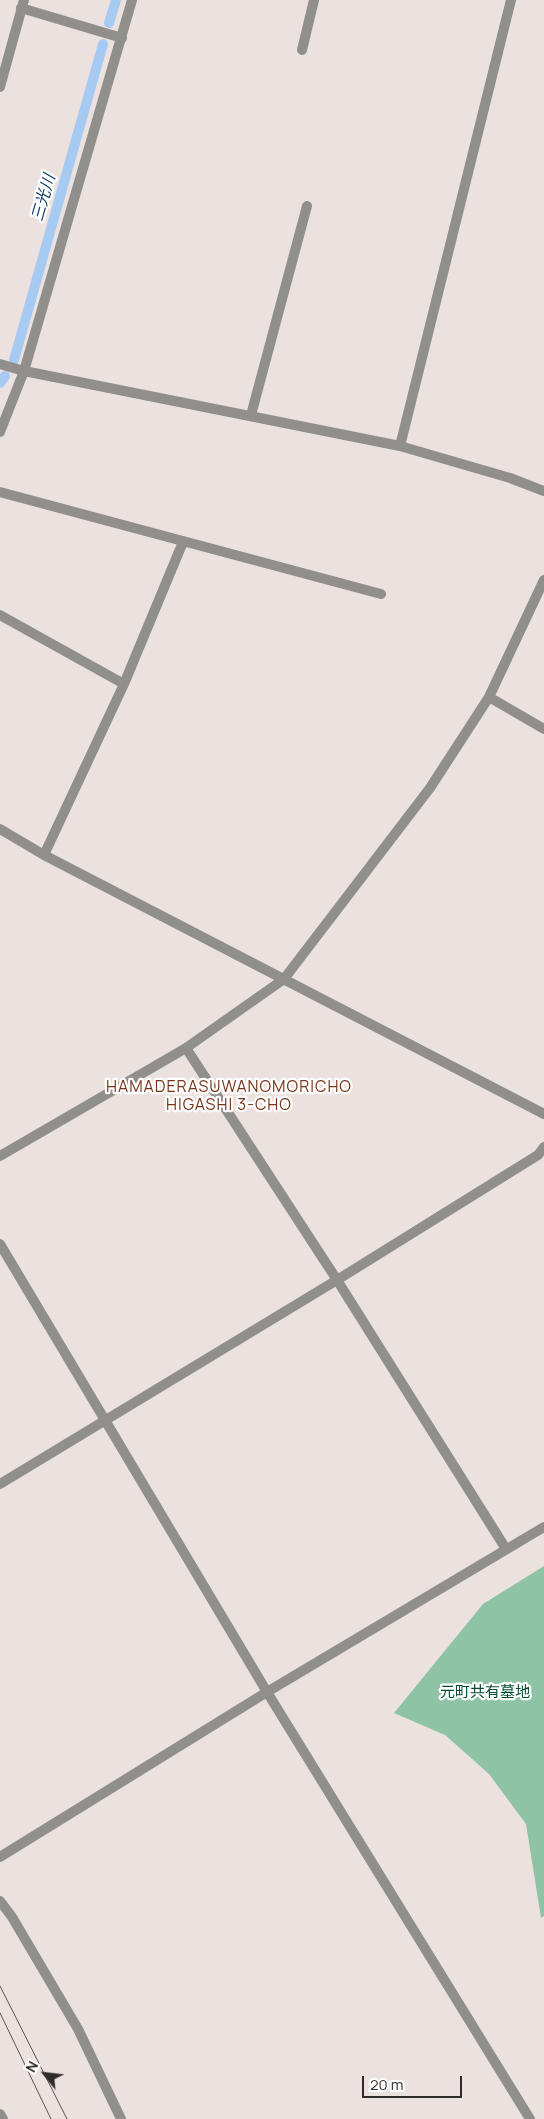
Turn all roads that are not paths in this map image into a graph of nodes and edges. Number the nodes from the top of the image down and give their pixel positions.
1 (132, 0) edge
2 (314, 0) edge
3 (511, 0) edge
4 (23, 4) edge
5 (122, 38) junction
6 (302, 50) dead end
7 (0, 87) edge
8 (307, 206) dead end
9 (0, 364) edge
10 (24, 371) junction
11 (251, 415) junction
12 (0, 432) edge
13 (400, 446) junction
14 (544, 491) edge
15 (0, 492) edge
16 (183, 542) junction
17 (544, 580) edge
18 (381, 594) dead end
19 (0, 615) edge
20 (124, 684) junction
21 (489, 697) junction
22 (544, 729) edge
23 (0, 830) edge
24 (44, 855) junction
25 (284, 979) junction
26 (186, 1048) junction
27 (544, 1114) edge
28 (544, 1147) edge
29 (0, 1156) edge
30 (0, 1244) edge
31 (337, 1280) junction
32 (105, 1420) junction
33 (0, 1484) edge
34 (544, 1527) edge
35 (506, 1550) junction
36 (267, 1692) junction
37 (0, 1857) edge
38 (0, 1900) edge
39 (0, 2114) edge
40 (3, 2119) edge
41 (121, 2119) edge
42 (530, 2119) edge

1 - 5 street
2 - 6 street
3 - 13 street
4 - 5 street
4 - 7 street
5 - 10 street
8 - 11 street
9 - 10 street
10 - 11 street
10 - 12 street
11 - 13 street
13 - 14 street
15 - 16 street
16 - 18 street
16 - 20 street
17 - 21 street
19 - 20 street
20 - 24 street
21 - 22 street
21 - 25 street
23 - 24 street
24 - 25 street
25 - 26 street
25 - 27 street
26 - 29 street
26 - 31 street
28 - 31 street
30 - 32 street
31 - 32 street
31 - 35 street
32 - 33 street
32 - 36 street
34 - 35 street
35 - 36 street
36 - 37 street
36 - 42 street
38 - 41 street
39 - 40 street

